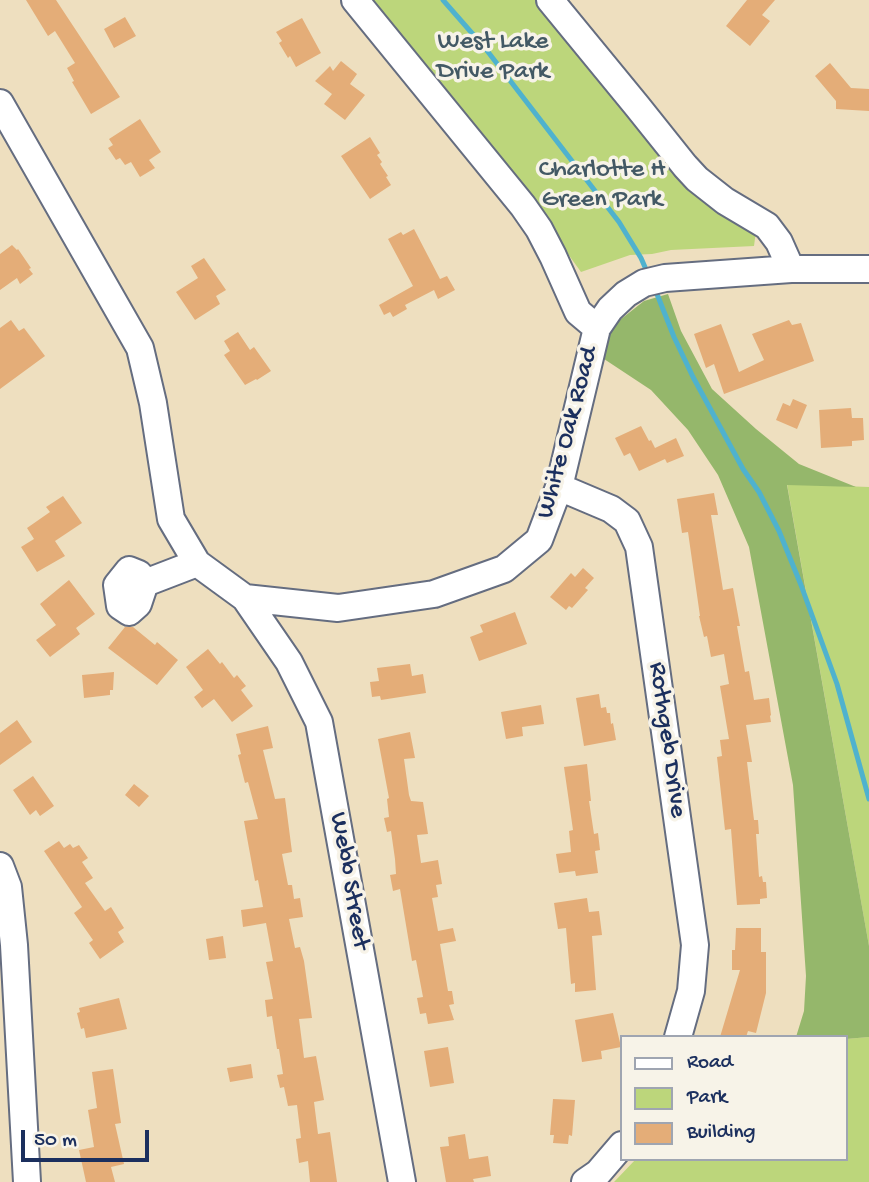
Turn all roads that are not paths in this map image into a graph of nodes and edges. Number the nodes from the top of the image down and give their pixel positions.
1 (355, 0) edge
2 (550, 0) edge
3 (0, 103) edge
4 (791, 269) junction
5 (869, 269) edge
6 (597, 328) junction
7 (559, 487) junction
8 (197, 563) junction
9 (145, 583) dead end
10 (245, 598) junction
11 (0, 866) edge
12 (679, 1035) edge
13 (620, 1147) edge
14 (27, 1182) edge
15 (402, 1182) edge
16 (585, 1182) edge

1 - 6 street
2 - 4 street
3 - 8 street, White Oak Road
4 - 5 street, White Oak Road
4 - 6 street, White Oak Road
6 - 7 street, White Oak Road
7 - 10 street, White Oak Road
7 - 12 street, Rothgeb Drive
8 - 9 street
8 - 10 street, White Oak Road
10 - 15 street, Webb Street
11 - 14 street
13 - 16 street

